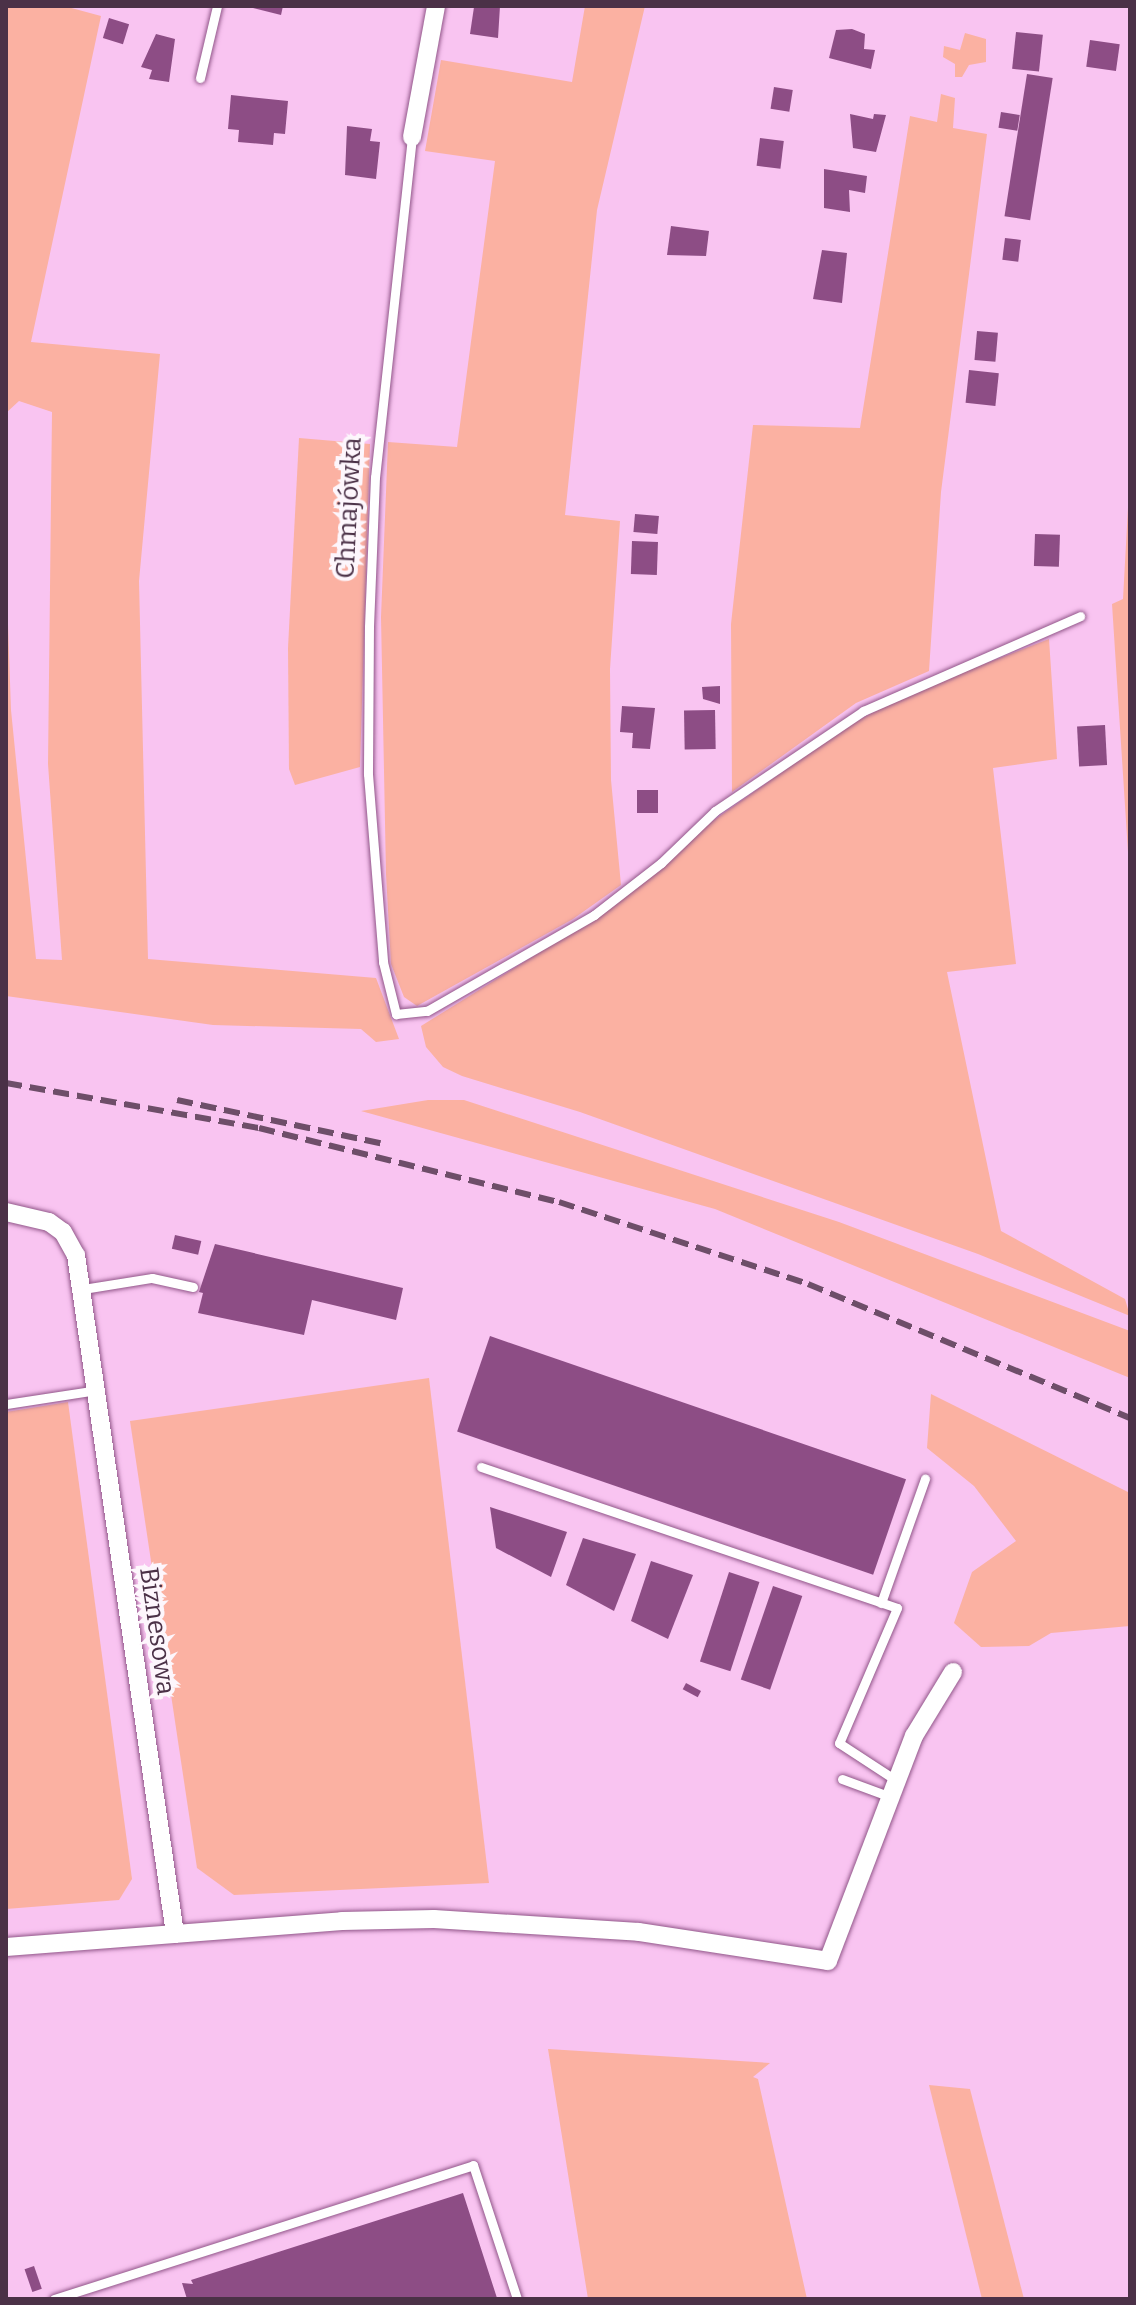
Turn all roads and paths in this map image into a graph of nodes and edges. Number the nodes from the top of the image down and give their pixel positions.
1 (217, 6) edge
2 (436, 6) edge
3 (200, 78) dead end
4 (412, 137) joint
5 (1080, 616) dead end
6 (6, 1212) edge
7 (193, 1287) dead end
8 (83, 1289) junction
9 (97, 1390) junction
10 (6, 1404) edge
11 (481, 1467) dead end
12 (925, 1479) dead end
13 (881, 1603) junction
14 (953, 1672) dead end
15 (842, 1779) dead end
16 (894, 1789) junction
17 (175, 1934) junction
18 (6, 1947) edge
19 (54, 2299) edge
20 (517, 2299) edge

1 - 3 lane
2 - 4 street, Chmajówka
4 - 5 lane, Chmajówka
6 - 8 street, Biznesowa
7 - 8 lane
8 - 9 street, Biznesowa
9 - 10 lane
9 - 17 street, Biznesowa
11 - 13 lane
12 - 13 lane
13 - 16 lane
14 - 16 street
15 - 16 lane
16 - 17 street
17 - 18 street
19 - 20 lane

